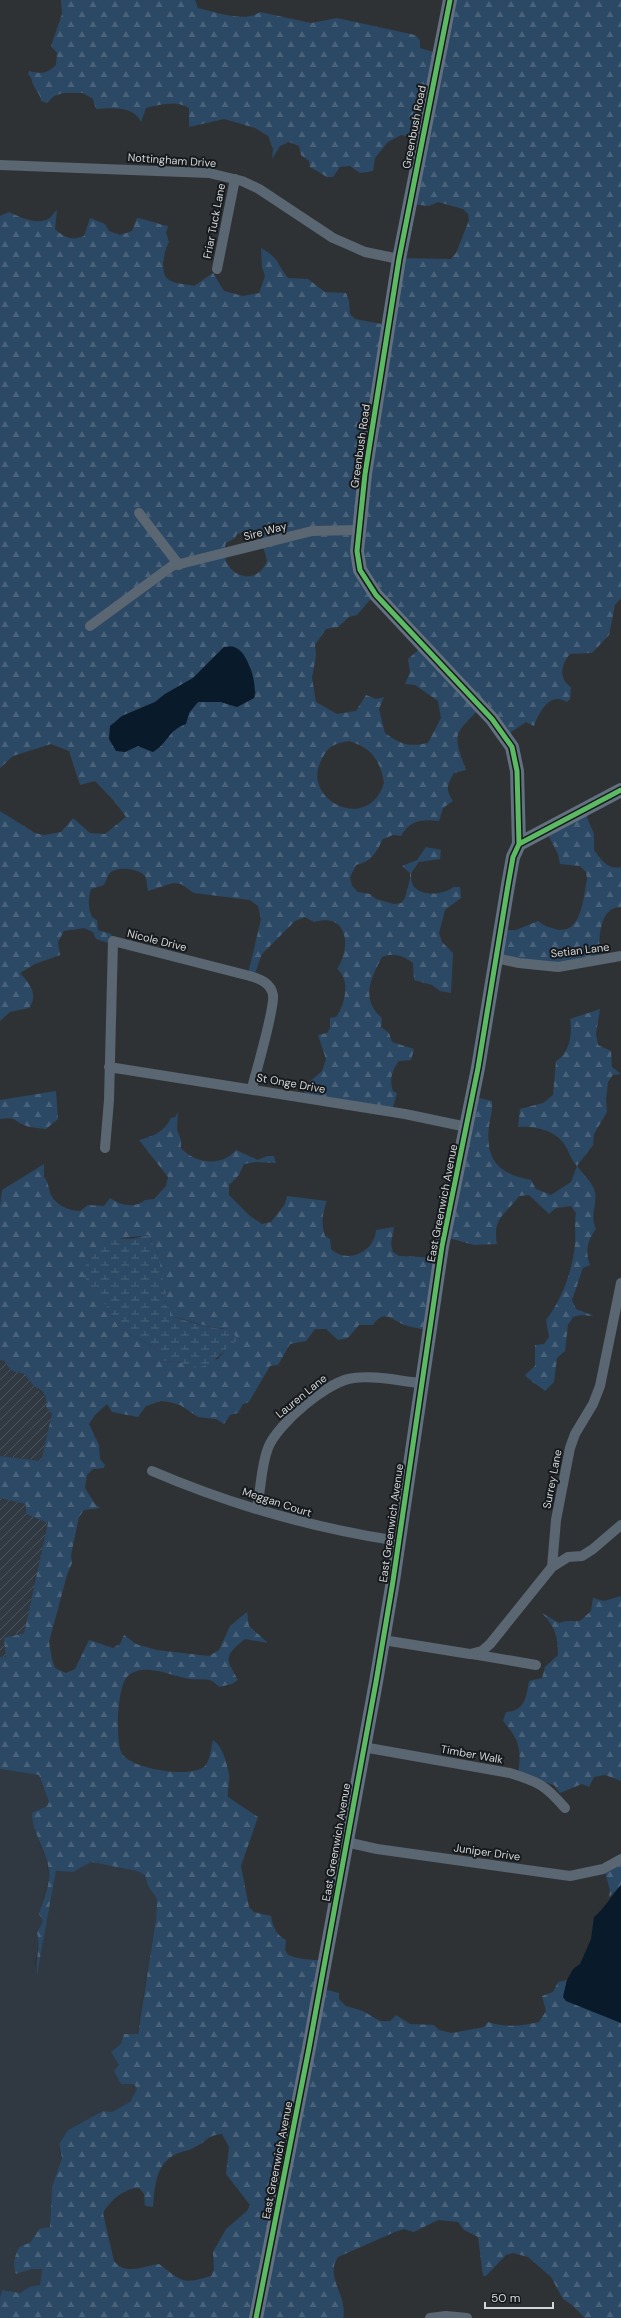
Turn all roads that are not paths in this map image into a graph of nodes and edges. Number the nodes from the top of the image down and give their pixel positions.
1 (450, 0) edge
2 (1, 162) edge
3 (235, 179) junction
4 (399, 259) junction
5 (217, 269) dead end
6 (139, 513) dead end
7 (358, 530) junction
8 (179, 565) junction
9 (90, 626) dead end
10 (621, 790) edge
11 (519, 844) junction
12 (621, 956) edge
13 (496, 958) junction
14 (109, 1067) junction
15 (252, 1088) junction
16 (467, 1127) junction
17 (105, 1148) dead end
18 (621, 1283) edge
19 (421, 1383) junction
20 (152, 1470) dead end
21 (257, 1508) junction
22 (621, 1525) edge
23 (398, 1541) junction
24 (552, 1567) junction
25 (383, 1640) junction
26 (470, 1654) junction
27 (536, 1665) dead end
28 (364, 1747) junction
29 (565, 1808) dead end
30 (346, 1842) junction
31 (621, 1859) edge
32 (256, 2318) edge
33 (430, 2318) edge
34 (467, 2318) edge

1 - 4 street, Greenbush Road
2 - 3 street, Nottingham Drive
3 - 4 street, Nottingham Drive
3 - 5 street, Friar Tuck Lane
4 - 7 street, Greenbush Road
6 - 8 street
7 - 8 street, Sire Way
7 - 11 street, Greenbush Road
8 - 9 street, Sire Way
10 - 11 street
11 - 13 street, East Greenwich Avenue
12 - 13 street, Setian Lane
13 - 16 street, East Greenwich Avenue
14 - 15 street, St Onge Drive
14 - 15 street, Nicole Drive
14 - 17 street, Nicole Drive
15 - 16 street, St Onge Drive
16 - 19 street, East Greenwich Avenue
18 - 24 street, Surrey Lane
19 - 21 street, Lauren Lane
19 - 23 street, East Greenwich Avenue
20 - 21 street, Meggan Court
21 - 23 street, Meggan Court
22 - 24 street
23 - 25 street, East Greenwich Avenue
24 - 26 street
25 - 26 street
25 - 28 street, East Greenwich Avenue
26 - 27 street
28 - 29 street, Timber Walk
28 - 30 street, East Greenwich Avenue
30 - 31 street, Juniper Drive
30 - 32 street, East Greenwich Avenue
33 - 34 street

